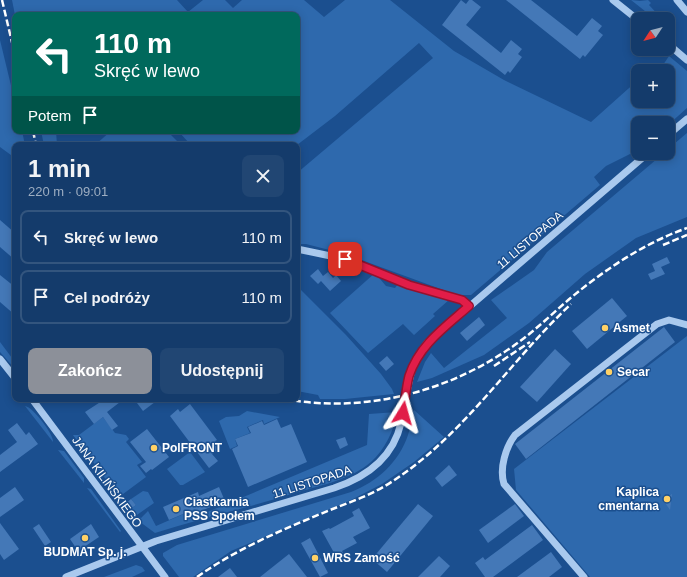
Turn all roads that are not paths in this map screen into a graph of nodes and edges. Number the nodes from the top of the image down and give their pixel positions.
1 (613, 0) edge
2 (677, 0) edge
3 (687, 12) edge
4 (631, 14) edge
5 (675, 50) edge
6 (686, 59) edge
7 (687, 119) edge
8 (675, 129) edge
9 (640, 160) edge
10 (300, 251) edge
11 (469, 306) junction
12 (687, 325) edge
13 (0, 359) edge
14 (12, 374) edge
15 (34, 402) edge
16 (141, 546) junction
17 (66, 577) edge
18 (165, 577) edge
19 (584, 577) edge

1 - 4 street
2 - 3 street
5 - 6 street
7 - 8 street
9 - 11 street, 11 LISTOPADA
10 - 11 street
11 - 16 street, 11 LISTOPADA
12 - 19 street
13 - 14 street
15 - 16 street, JANA KILIŃSKIEGO
16 - 17 street, 11 LISTOPADA
16 - 18 street, JANA KILIŃSKIEGO

